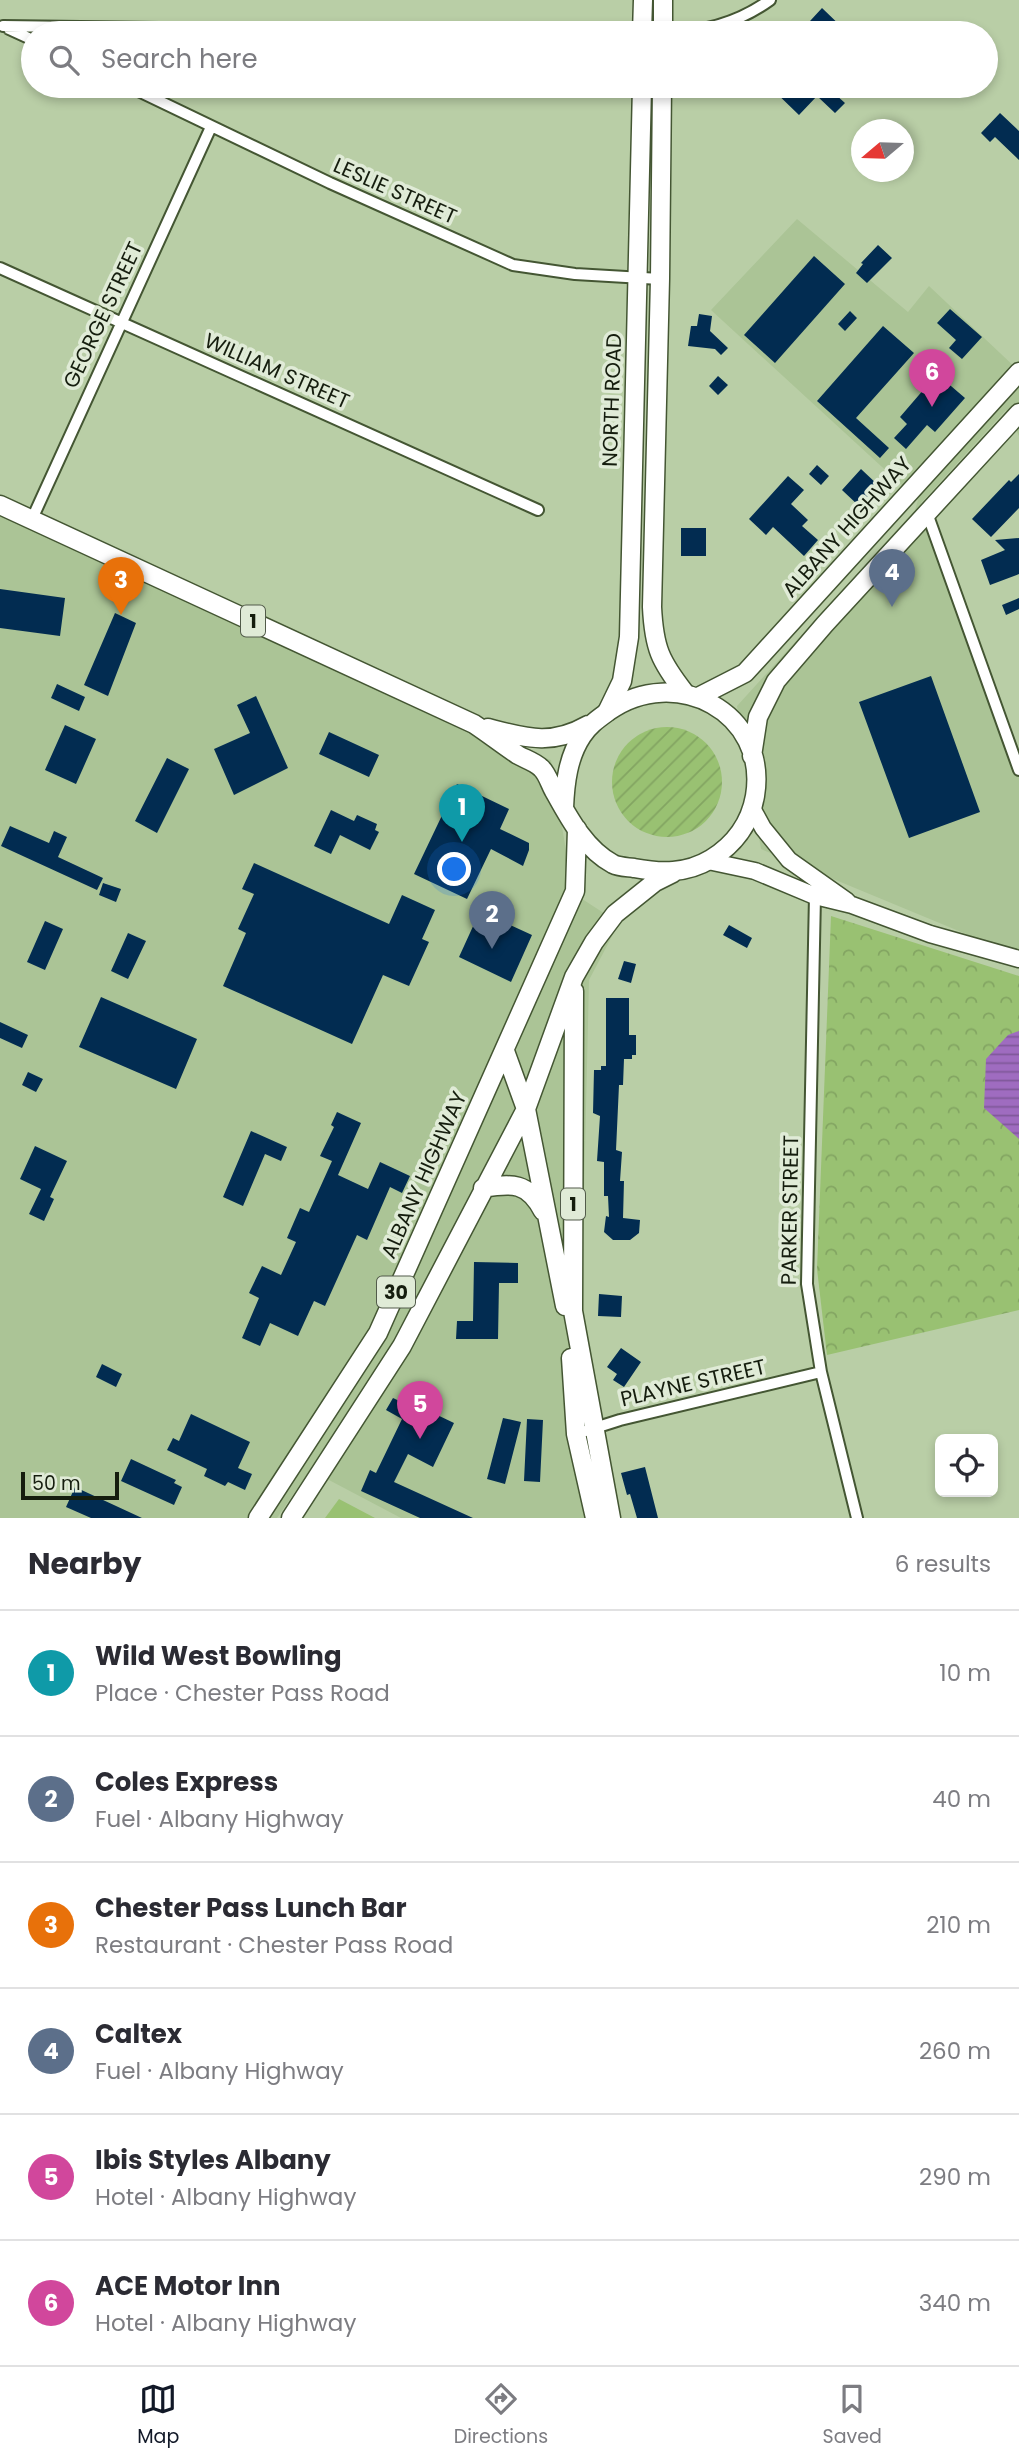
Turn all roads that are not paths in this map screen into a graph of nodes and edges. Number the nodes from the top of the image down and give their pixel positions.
1 (643, 0) edge
2 (663, 0) edge
3 (770, 0) edge
4 (642, 21) edge
5 (663, 21) edge
6 (731, 21) edge
7 (2, 25) edge
8 (21, 26) edge
9 (21, 34) edge
10 (152, 98) edge
11 (642, 98) edge
12 (662, 98) edge
13 (211, 127) junction
14 (0, 268) edge
15 (638, 277) junction
16 (660, 279) junction
17 (121, 321) junction
18 (1019, 372) edge
19 (1019, 413) edge
20 (0, 505) edge
21 (538, 510) dead end
22 (927, 513) junction
23 (32, 519) junction
24 (691, 695) junction
25 (600, 717) junction
26 (474, 724) junction
27 (752, 756) junction
28 (1019, 770) edge
29 (564, 808) junction
30 (752, 808) junction
31 (577, 830) junction
32 (708, 861) junction
33 (673, 873) junction
34 (815, 896) junction
35 (852, 905) junction
36 (1019, 959) edge
37 (574, 977) junction
38 (505, 1051) junction
39 (526, 1109) junction
40 (483, 1188) junction
41 (549, 1223) junction
42 (378, 1333) junction
43 (402, 1346) junction
44 (821, 1372) junction
45 (593, 1428) junction
46 (576, 1434) junction
47 (258, 1518) edge
48 (291, 1518) edge
49 (595, 1518) edge
50 (611, 1518) edge
51 (857, 1518) edge

1 - 4 main road
2 - 5 main road
3 - 6 street
7 - 8 street
7 - 9 street
10 - 13 street, LESLIE STREET
11 - 15 main road, NORTH ROAD
12 - 16 main road
13 - 15 street, LESLIE STREET
13 - 17 street, GEORGE STREET
14 - 17 street, WILLIAM STREET
15 - 16 street, LESLIE STREET
15 - 25 main road, NORTH ROAD
16 - 24 main road
17 - 21 street, WILLIAM STREET
17 - 23 street, GEORGE STREET
18 - 24 main road, ALBANY HIGHWAY
19 - 22 main road
20 - 23 main road, 1
22 - 27 main road
22 - 28 street
23 - 26 main road, 1
24 - 25 main road, 1
24 - 27 main road, 1
25 - 26 main road, 1
25 - 29 main road
26 - 29 main road, 1
27 - 30 main road, 1
29 - 31 main road, 1
30 - 32 main road, 1
30 - 35 main road
31 - 33 main road, 1
31 - 38 main road, ALBANY HIGHWAY
32 - 33 main road, 1
32 - 34 main road
33 - 37 main road, 1
34 - 35 main road
34 - 44 street, PARKER STREET
35 - 36 main road
37 - 39 main road, 30
37 - 45 main road, 1
38 - 39 main road, 1
38 - 42 main road, ALBANY HIGHWAY / 30
39 - 40 main road, 30
39 - 41 main road, 1
40 - 41 main road
40 - 43 main road, 30
41 - 46 main road, 1
42 - 43 main road
42 - 47 main road, ALBANY HIGHWAY / 30
43 - 48 main road, 30
44 - 45 street, PLAYNE STREET
44 - 51 street, PARKER STREET
45 - 46 street, PLAYNE STREET
45 - 50 main road, 1
46 - 49 main road, 1

